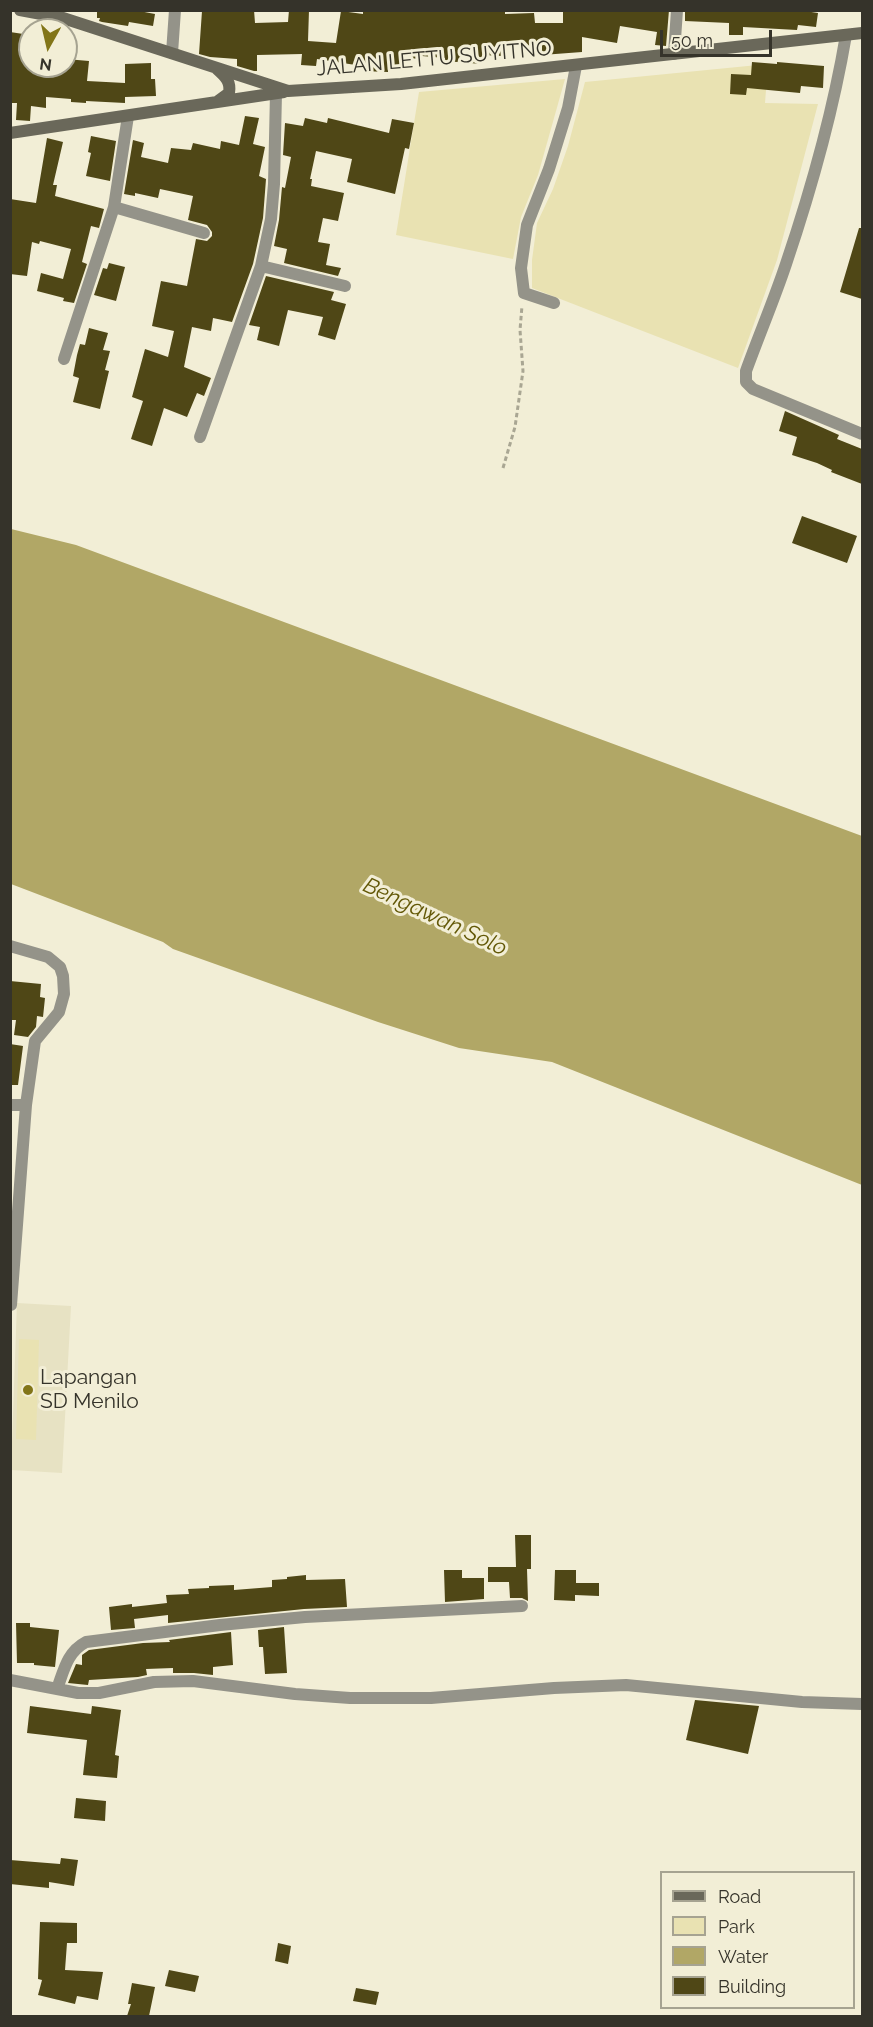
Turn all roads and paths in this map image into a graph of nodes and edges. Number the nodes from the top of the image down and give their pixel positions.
1 (20, 10) edge
2 (175, 10) edge
3 (677, 10) edge
4 (862, 33) edge
5 (846, 35) junction
6 (172, 53) junction
7 (674, 54) junction
8 (576, 66) junction
9 (217, 69) junction
10 (282, 92) junction
11 (211, 104) junction
12 (129, 116) junction
13 (10, 133) edge
14 (114, 207) junction
15 (204, 233) dead end
16 (261, 266) junction
17 (345, 286) dead end
18 (524, 293) junction
19 (555, 303) dead end
20 (64, 359) dead end
21 (862, 434) edge
22 (200, 437) dead end
23 (503, 468) dead end
24 (10, 946) edge
25 (10, 1105) edge
26 (26, 1105) junction
27 (11, 1305) edge
28 (10, 1316) edge
29 (522, 1606) dead end
30 (10, 1680) edge
31 (57, 1689) junction
32 (862, 1704) edge

1 - 6 main road, JALAN LETTU SUYITNO
2 - 6 street
3 - 7 street
4 - 5 main road, JALAN LETTU SUYITNO
5 - 7 main road, JALAN LETTU SUYITNO
5 - 21 street
6 - 9 main road, JALAN LETTU SUYITNO
7 - 8 main road, JALAN LETTU SUYITNO
8 - 10 main road, JALAN LETTU SUYITNO
8 - 18 street
9 - 10 main road, JALAN LETTU SUYITNO
9 - 11 main road
10 - 11 main road
10 - 16 street
11 - 12 main road
12 - 13 main road
12 - 14 street
14 - 15 street
14 - 20 street
16 - 17 street
16 - 22 street
18 - 19 street
18 - 23 path
24 - 26 street
25 - 26 street
26 - 27 street
27 - 28 street
29 - 31 street
30 - 31 street
31 - 32 street

